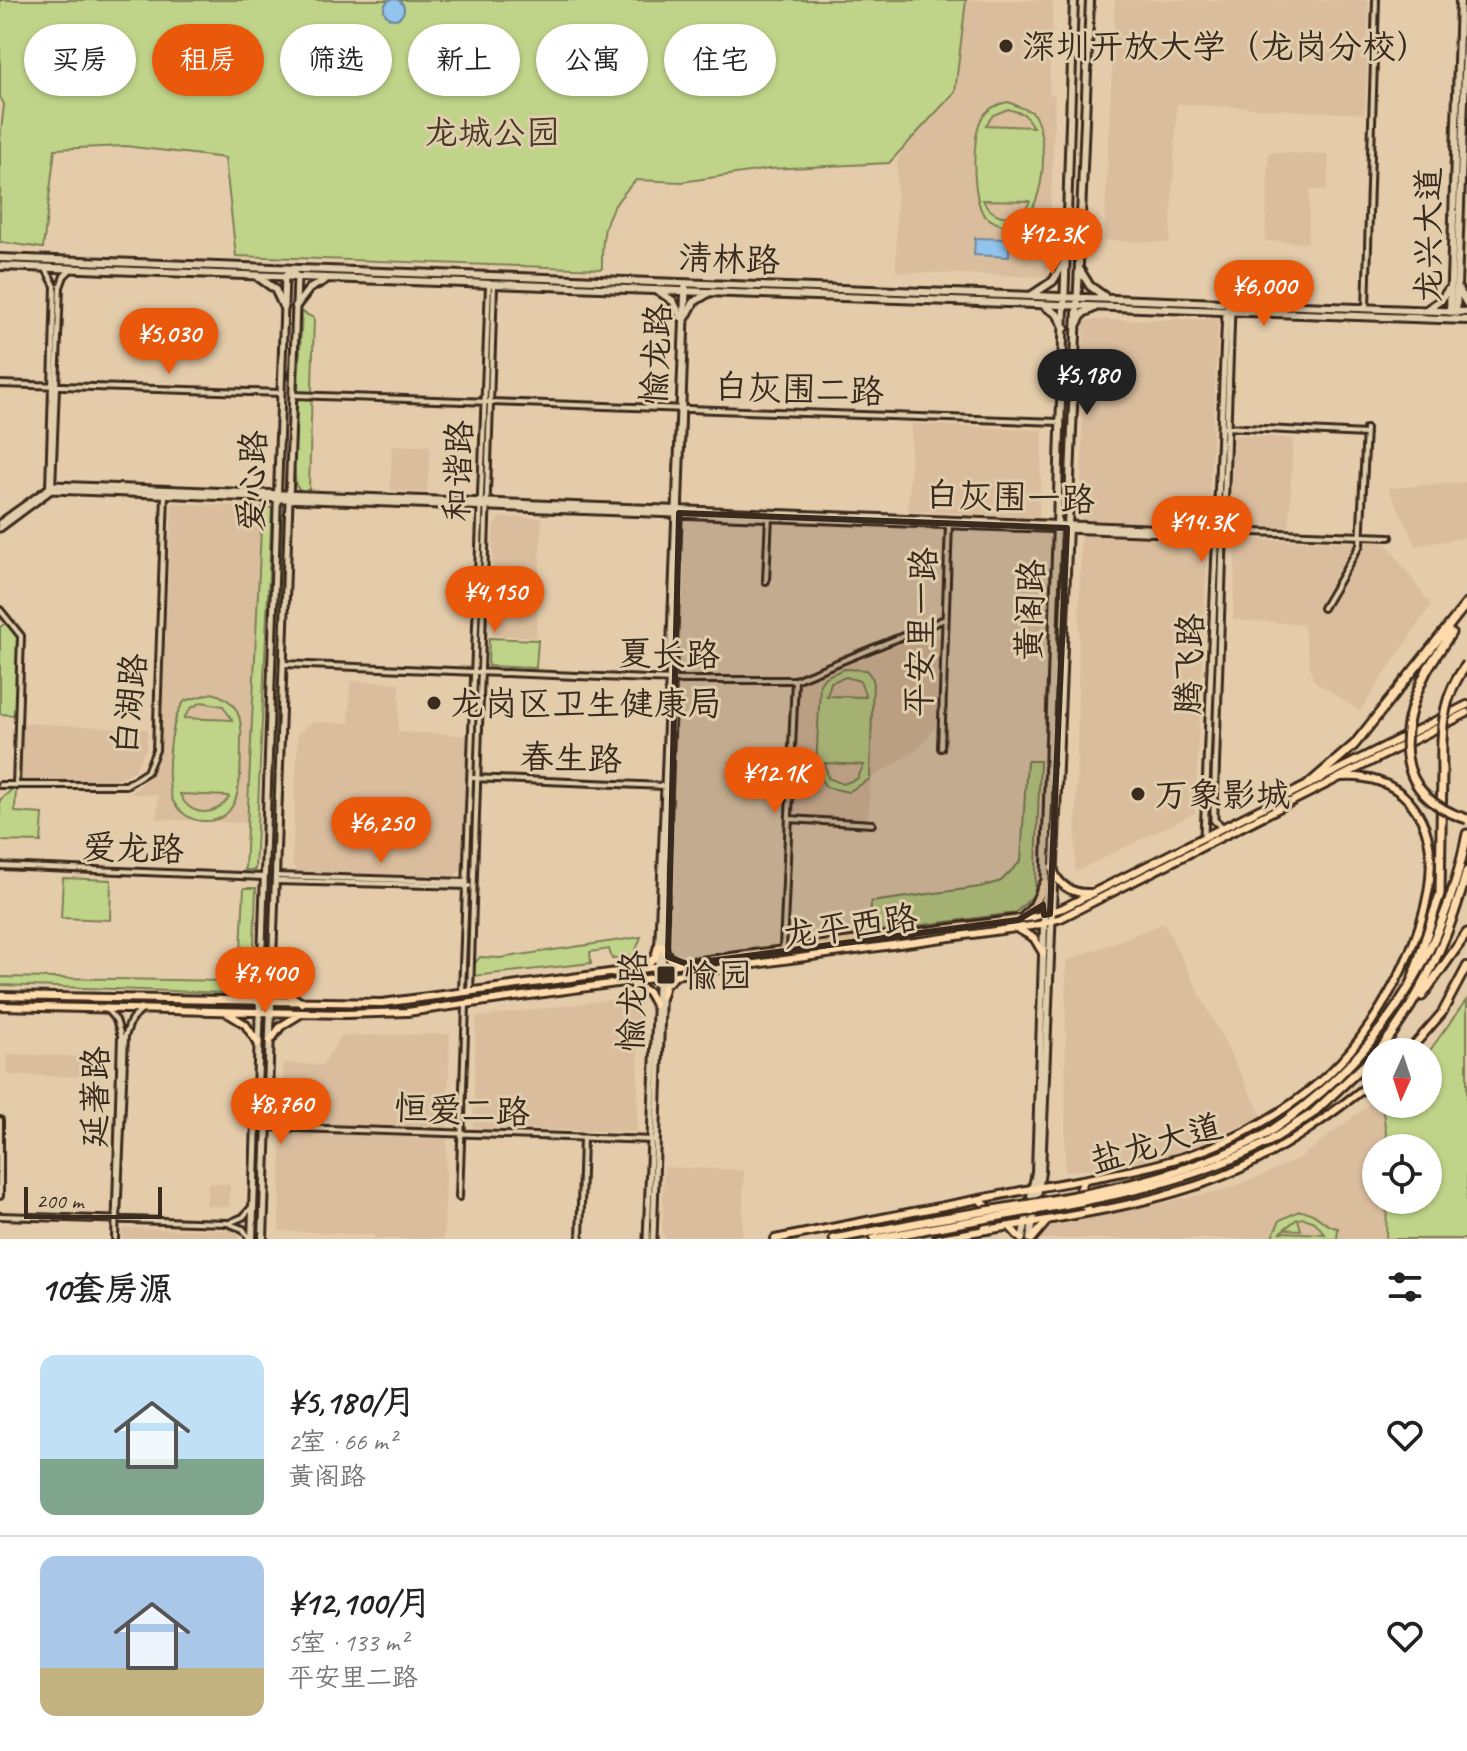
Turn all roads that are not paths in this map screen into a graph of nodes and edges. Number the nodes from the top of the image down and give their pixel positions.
1 (1074, 0) edge
2 (1090, 0) edge
3 (1376, 0) edge
4 (1458, 0) edge
5 (1467, 19) edge
6 (1067, 255) junction
7 (0, 258) edge
8 (1078, 262) junction
9 (0, 266) edge
10 (44, 267) junction
11 (72, 268) junction
12 (291, 269) junction
13 (1454, 274) junction
14 (251, 275) junction
15 (285, 276) junction
16 (297, 277) junction
17 (335, 278) junction
18 (1454, 282) junction
19 (685, 283) junction
20 (491, 284) junction
21 (652, 290) junction
22 (760, 290) junction
23 (685, 291) junction
24 (714, 292) junction
25 (1029, 296) junction
26 (988, 298) junction
27 (1112, 299) junction
28 (1066, 301) junction
29 (1076, 302) junction
30 (1229, 303) junction
31 (1038, 304) junction
32 (1467, 304) edge
33 (296, 306) junction
34 (1103, 307) junction
35 (284, 308) junction
36 (1366, 308) junction
37 (1421, 310) junction
38 (1228, 311) junction
39 (1453, 311) junction
40 (1467, 312) edge
41 (684, 317) junction
42 (1453, 319) junction
43 (1467, 320) edge
44 (1065, 331) junction
45 (1075, 332) junction
46 (0, 384) edge
47 (54, 386) junction
48 (281, 393) junction
49 (293, 395) junction
50 (487, 402) junction
51 (680, 409) junction
52 (1062, 422) junction
53 (1224, 427) junction
54 (50, 487) junction
55 (166, 491) junction
56 (278, 495) junction
57 (290, 496) junction
58 (484, 503) junction
59 (677, 510) junction
60 (769, 514) junction
61 (949, 520) junction
62 (1063, 525) junction
63 (0, 526) edge
64 (1220, 532) junction
65 (1360, 536) junction
66 (1390, 537) dead end
67 (766, 581) dead end
68 (1467, 605) edge
69 (1323, 608) dead end
70 (0, 610) edge
71 (945, 619) junction
72 (1451, 628) junction
73 (284, 664) junction
74 (1467, 664) edge
75 (477, 672) junction
76 (670, 680) junction
77 (795, 680) junction
78 (1467, 705) edge
79 (1467, 713) edge
80 (941, 748) dead end
81 (473, 778) junction
82 (1338, 778) junction
83 (1309, 784) junction
84 (0, 785) edge
85 (16, 786) junction
86 (666, 786) junction
87 (789, 819) junction
88 (1467, 819) edge
89 (872, 824) dead end
90 (1223, 828) junction
91 (1467, 834) edge
92 (1203, 838) junction
93 (0, 866) edge
94 (1052, 867) junction
95 (1467, 871) edge
96 (264, 877) junction
97 (276, 879) junction
98 (1044, 883) junction
99 (469, 885) junction
100 (1094, 893) junction
101 (1047, 914) junction
102 (1018, 920) junction
103 (1047, 923) junction
104 (966, 927) junction
105 (1015, 929) junction
106 (1466, 934) edge
107 (967, 935) junction
108 (660, 946) junction
109 (806, 948) junction
110 (782, 951) junction
111 (1043, 953) junction
112 (807, 958) junction
113 (687, 964) junction
114 (1467, 966) edge
115 (660, 968) junction
116 (261, 969) junction
117 (636, 971) junction
118 (272, 973) junction
119 (675, 976) junction
120 (659, 978) junction
121 (625, 983) junction
122 (472, 993) junction
123 (1407, 993) junction
124 (459, 995) junction
125 (0, 996) edge
126 (662, 996) junction
127 (223, 1001) junction
128 (260, 1003) junction
129 (271, 1003) junction
130 (306, 1004) junction
131 (655, 1005) junction
132 (0, 1006) edge
133 (466, 1006) junction
134 (106, 1009) junction
135 (143, 1010) junction
136 (223, 1012) junction
137 (260, 1013) junction
138 (271, 1013) junction
139 (309, 1013) junction
140 (1405, 1016) junction
141 (1388, 1038) edge
142 (1420, 1038) edge
143 (258, 1039) junction
144 (270, 1039) junction
145 (1362, 1067) edge
146 (1362, 1089) edge
147 (0, 1120) edge
148 (267, 1127) junction
149 (461, 1134) junction
150 (583, 1138) junction
151 (1268, 1138) junction
152 (653, 1140) junction
153 (1087, 1180) junction
154 (1036, 1189) junction
155 (0, 1196) edge
156 (459, 1197) dead end
157 (979, 1199) junction
158 (253, 1205) junction
159 (1090, 1210) junction
160 (0, 1216) edge
161 (1053, 1217) junction
162 (1035, 1220) junction
163 (116, 1221) junction
164 (1027, 1222) junction
165 (227, 1223) junction
166 (922, 1226) junction
167 (1007, 1226) junction
168 (982, 1230) junction
169 (115, 1239) edge
170 (251, 1239) edge
171 (263, 1239) edge
172 (580, 1239) edge
173 (647, 1239) edge
174 (653, 1239) edge
175 (775, 1239) edge
176 (834, 1239) edge
177 (874, 1239) edge
178 (936, 1239) edge
179 (1021, 1239) edge
180 (1031, 1239) edge

1 - 6 main road, 黄阁路
2 - 8 main road, 黄阁路
3 - 36 street
4 - 13 main road, 龙兴大道
5 - 13 main road, 龙兴大道
6 - 25 main road
6 - 28 main road, 黄阁路
7 - 12 main road, 清林路
8 - 27 main road
8 - 29 main road, 黄阁路
9 - 10 main road, 清林路
10 - 11 main road, 清林路
10 - 47 street
11 - 14 main road, 清林路
11 - 47 street
12 - 15 street
12 - 16 street
12 - 19 main road, 清林路
13 - 18 main road, 龙兴大道
14 - 15 main road, 清林路
14 - 35 main road
15 - 16 main road, 清林路
15 - 35 street, 爱心路
16 - 17 main road, 清林路
16 - 33 street, 爱心路
17 - 20 main road, 清林路
17 - 33 main road
18 - 32 main road
18 - 37 main road
18 - 39 main road, 龙兴大道
19 - 22 main road, 清林路
19 - 23 street, 愉龙路
20 - 21 main road, 清林路
20 - 50 street, 和谐路
21 - 23 main road, 清林路
21 - 41 main road
22 - 24 main road, 清林路
22 - 26 main road, 清林路
23 - 24 main road, 清林路
23 - 41 street, 愉龙路
24 - 41 main road
25 - 26 main road, 清林路
25 - 28 main road, 清林路
26 - 31 main road, 清林路
27 - 29 main road, 清林路
27 - 30 main road, 清林路
28 - 29 main road, 清林路
28 - 31 main road, 清林路
28 - 44 main road, 黄阁路
29 - 34 main road, 清林路
29 - 45 main road, 黄阁路
30 - 36 main road, 清林路
30 - 38 street, 腾飞路
31 - 44 main road
33 - 49 street, 爱心路
34 - 38 main road, 清林路
34 - 45 main road
35 - 48 street, 爱心路
36 - 37 main road, 清林路
37 - 39 main road, 清林路
38 - 42 main road, 清林路
38 - 53 street, 腾飞路
39 - 40 main road, 清林路
39 - 42 main road, 龙兴大道
41 - 51 street, 愉龙路
42 - 43 main road, 清林路
44 - 52 main road, 黄阁路
45 - 62 main road, 黄阁路
46 - 47 street
47 - 48 street
47 - 54 street
48 - 56 street, 爱心路
49 - 50 street, 白灰围二路
49 - 57 street, 爱心路
50 - 51 street, 白灰围二路
50 - 58 street, 和谐路
51 - 52 street, 白灰围二路
51 - 59 street, 愉龙路
52 - 62 main road, 黄阁路
53 - 64 street, 腾飞路
53 - 65 street
54 - 55 street, 白灰围一路
54 - 63 street
55 - 56 street, 白灰围一路
55 - 85 street, 白湖路
56 - 57 street, 白灰围一路
56 - 96 street, 爱心路
57 - 58 street, 白灰围一路
57 - 73 street, 爱心路
58 - 59 street, 白灰围一路
58 - 75 street, 和谐路
59 - 60 street, 白灰围一路
59 - 76 street, 愉龙路
60 - 61 street, 白灰围一路
60 - 67 street
61 - 62 street, 白灰围一路
61 - 71 street, 平安里一路
62 - 64 street, 白灰围一路
62 - 94 main road, 黄阁路
62 - 98 main road, 黄阁路
64 - 65 street
64 - 90 street, 腾飞路
64 - 92 street, 腾飞路
65 - 66 street
65 - 69 street
68 - 72 highway
70 - 85 street
71 - 77 street, 夏长路
71 - 80 street, 平安里一路
72 - 83 highway
72 - 88 highway, bridge
73 - 75 street, 夏长路
73 - 97 street, 爱心路
74 - 123 highway, bridge
75 - 76 street, 夏长路
75 - 81 street, 和谐路
76 - 77 street, 夏长路
76 - 86 street, 愉龙路
77 - 87 street
78 - 83 main road, 龙平西路
79 - 82 main road, 龙平西路
81 - 86 street, 春生路
81 - 99 street, 和谐路
82 - 103 main road, 龙平西路
82 - 153 main road
83 - 90 main road, 龙平西路
84 - 85 street, 白湖路
86 - 108 street, 愉龙路
87 - 89 street
87 - 110 street
90 - 92 main road, 龙平西路
91 - 123 highway, 盐龙大道
92 - 100 main road, 龙平西路
93 - 96 street, 爱龙路
94 - 100 main road
94 - 101 main road, 黄阁路
95 - 140 highway, 盐龙大道
96 - 116 street, 爱心路
97 - 99 street
97 - 118 street, 爱心路
98 - 101 main road, 黄阁路
98 - 102 main road
99 - 122 street, 和谐路
99 - 124 street, 和谐路
100 - 101 main road, 龙平西路
101 - 102 main road, 龙平西路
101 - 103 main road, 黄阁路
102 - 104 main road, 龙平西路
103 - 105 main road, 龙平西路
103 - 111 main road, 黄阁路
103 - 154 main road, 黄阁路
104 - 107 main road
104 - 109 main road, 龙平西路
105 - 107 main road, 龙平西路
105 - 111 main road
106 - 140 highway
107 - 112 main road, 龙平西路
108 - 113 main road
108 - 115 street, 愉龙路
108 - 117 main road
109 - 110 main road, 龙平西路
109 - 112 main road
110 - 113 main road, 龙平西路
111 - 154 main road, 黄阁路
112 - 119 main road, 龙平西路
113 - 115 main road, 龙平西路
114 - 142 main road
115 - 117 main road, 龙平西路
115 - 120 street, 愉龙路
116 - 127 main road
116 - 128 street, 爱心路
117 - 122 main road, 龙平西路
118 - 129 street, 爱心路
118 - 130 main road
119 - 120 main road, 龙平西路
119 - 126 main road
120 - 121 main road, 龙平西路
120 - 126 street, 愉龙路
120 - 131 street, 愉龙路
121 - 131 main road
121 - 133 main road, 龙平西路
122 - 124 main road, 龙平西路
123 - 151 highway, 盐龙大道
124 - 130 main road, 龙平西路
125 - 127 main road, 龙平西路
126 - 152 street, 愉龙路
127 - 128 main road, 龙平西路
128 - 129 main road, 龙平西路
128 - 137 main road, 爱心路
129 - 130 main road, 龙平西路
129 - 138 main road, 爱心路
131 - 152 street, 愉龙路
132 - 134 main road, 龙平西路
133 - 139 main road, 龙平西路
133 - 149 street
134 - 135 main road, 龙平西路
134 - 163 street, 延著路
135 - 136 main road, 龙平西路
135 - 163 street
136 - 137 main road, 龙平西路
136 - 143 main road
137 - 138 main road, 龙平西路
137 - 143 main road, 爱心路
138 - 139 main road, 龙平西路
138 - 144 main road, 爱心路
139 - 144 main road
140 - 141 highway, 盐龙大道
143 - 144 main road
143 - 158 main road, 爱心路
144 - 148 main road, 爱心路
145 - 151 highway, 盐龙大道
146 - 159 main road
147 - 155 street
148 - 149 street, 恒爱二路
148 - 171 main road, 爱心路
149 - 150 street, 恒爱二路
149 - 156 street
150 - 152 street, 恒爱二路
150 - 172 street
151 - 166 highway, 盐龙大道, bridge
152 - 173 street, 愉龙路
152 - 174 street, 愉龙路
153 - 154 main road
153 - 159 main road
154 - 157 main road
154 - 162 main road, 黄阁路
154 - 164 main road, 黄阁路
157 - 168 main road
157 - 175 main road
158 - 165 street
158 - 170 main road, 爱心路
159 - 161 main road
160 - 163 street
161 - 162 main road
161 - 180 main road
162 - 164 main road
162 - 180 main road, 黄阁路
163 - 165 street
163 - 169 street, 延著路
164 - 167 main road
164 - 179 main road, 黄阁路
165 - 170 street
166 - 176 highway, 盐龙大道
166 - 177 highway, 盐龙大道
167 - 168 main road
167 - 179 main road
168 - 178 main road

